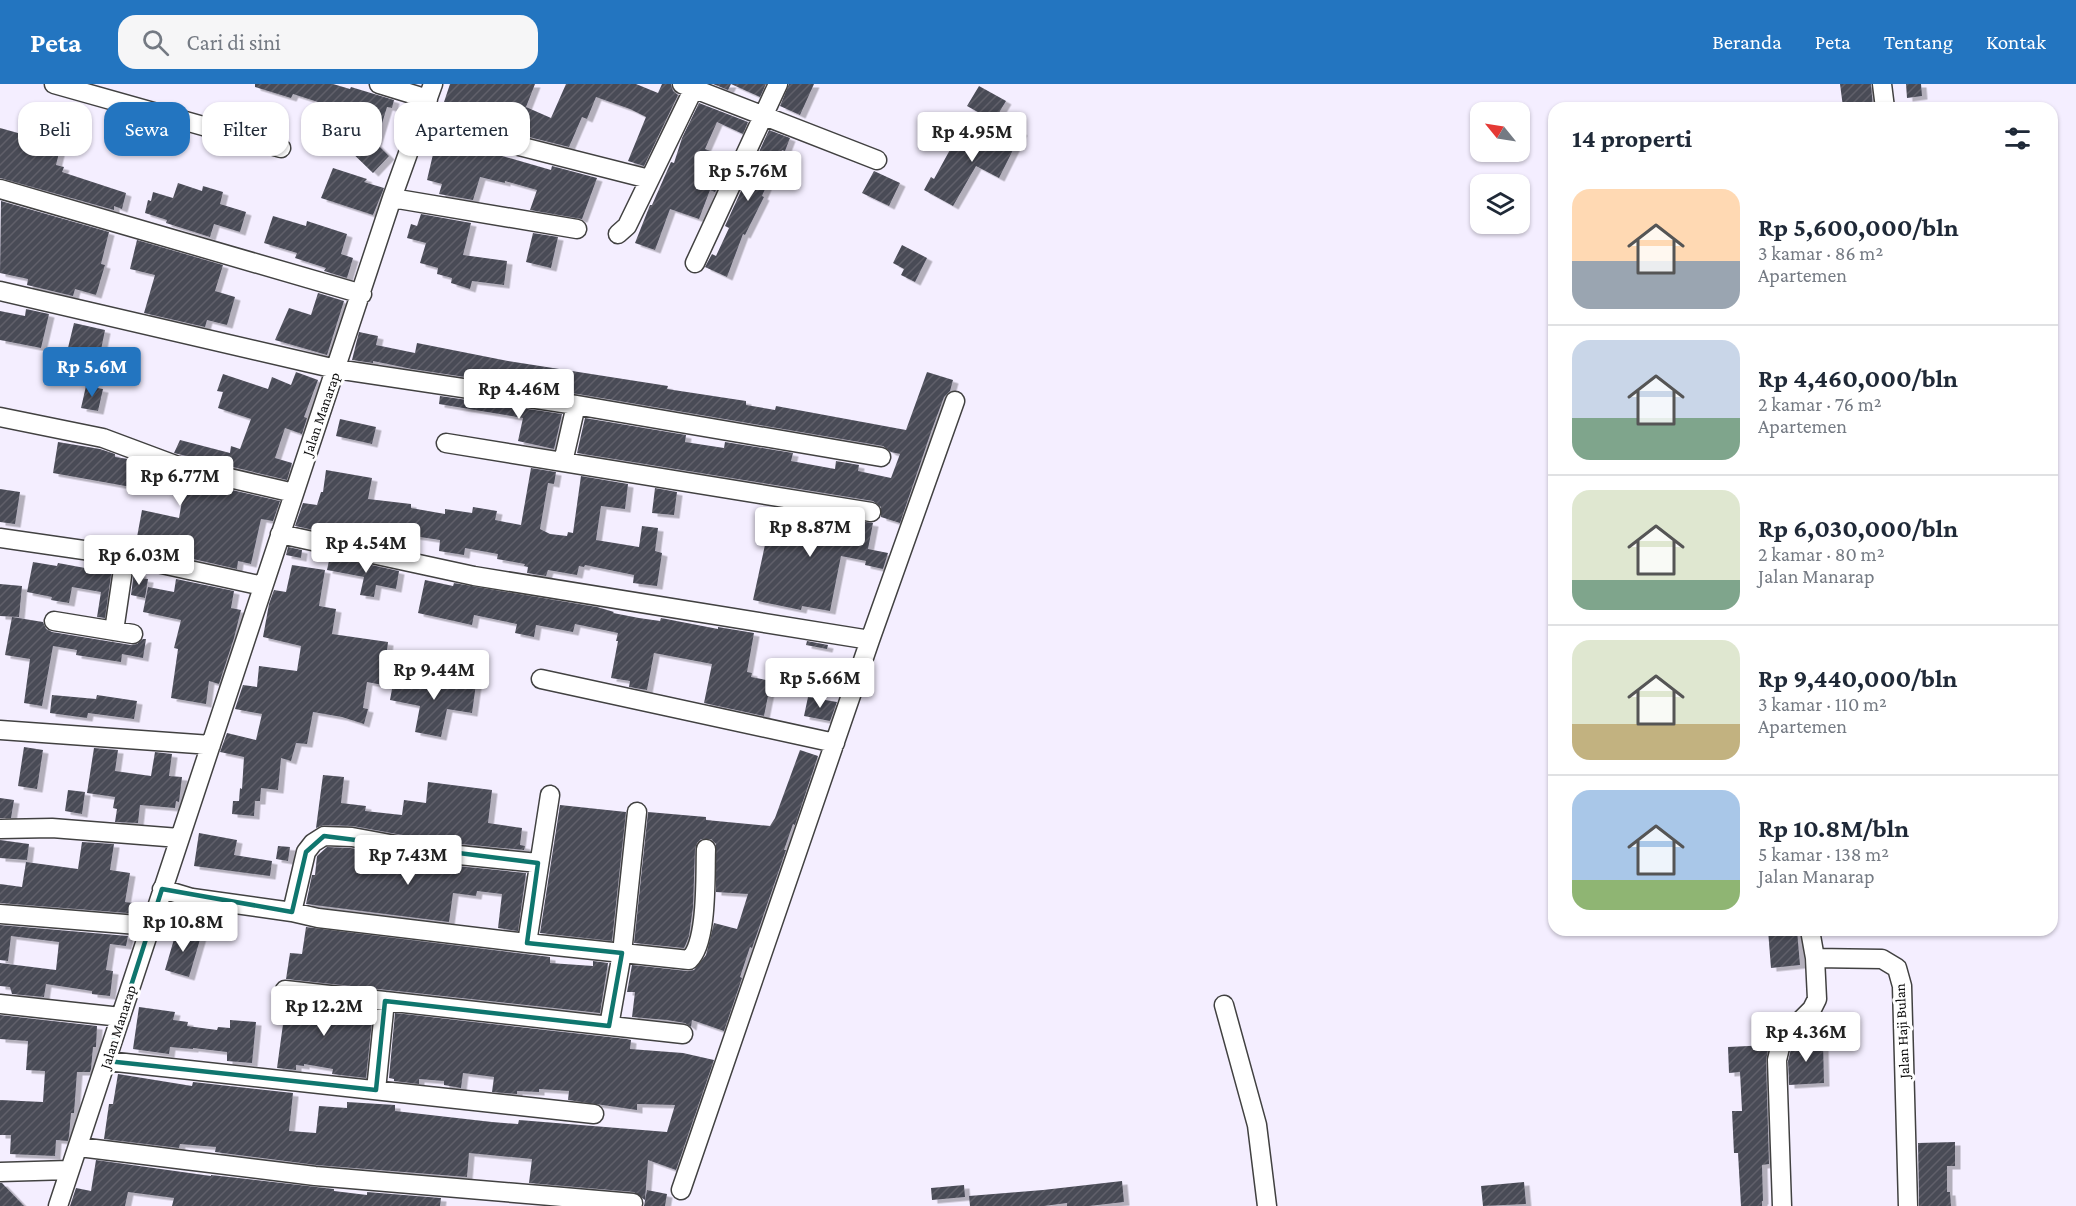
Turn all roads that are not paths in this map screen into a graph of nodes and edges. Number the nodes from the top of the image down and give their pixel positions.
1 (54, 84) edge
2 (379, 84) edge
3 (778, 84) edge
4 (1882, 84) edge
5 (691, 85) edge
6 (431, 91) edge
7 (1884, 102) edge
8 (764, 117) junction
9 (202, 126) edge
10 (530, 149) edge
11 (407, 156) edge
12 (877, 160) dead end
13 (649, 179) junction
14 (0, 189) edge
15 (392, 198) junction
16 (577, 229) dead end
17 (618, 234) dead end
18 (695, 263) dead end
19 (0, 291) edge
20 (362, 294) junction
21 (336, 369) junction
22 (955, 401) dead end
23 (576, 405) junction
24 (0, 417) edge
25 (446, 442) dead end
26 (881, 457) dead end
27 (563, 462) junction
28 (294, 493) junction
29 (871, 512) dead end
30 (280, 534) junction
31 (0, 538) edge
32 (125, 556) junction
33 (263, 586) junction
34 (54, 621) dead end
35 (114, 631) junction
36 (133, 634) dead end
37 (870, 640) junction
38 (541, 679) dead end
39 (0, 730) edge
40 (835, 743) junction
41 (211, 745) junction
42 (550, 795) dead end
43 (637, 812) dead end
44 (0, 829) edge
45 (179, 838) junction
46 (706, 849) dead end
47 (538, 863) junction
48 (162, 890) junction
49 (292, 912) junction
50 (0, 914) edge
51 (150, 926) junction
52 (1811, 936) edge
53 (527, 944) junction
54 (622, 953) junction
55 (1815, 957) junction
56 (285, 990) dead end
57 (385, 1001) junction
58 (0, 1004) edge
59 (1224, 1005) dead end
60 (121, 1017) junction
61 (609, 1026) junction
62 (683, 1034) dead end
63 (107, 1061) junction
64 (376, 1090) junction
65 (594, 1114) dead end
66 (79, 1147) junction
67 (69, 1170) junction
68 (0, 1172) edge
69 (681, 1190) dead end
70 (633, 1203) dead end
71 (58, 1206) edge
72 (1267, 1206) edge
73 (1782, 1206) edge
74 (1908, 1206) edge

1 - 9 street
2 - 6 street
3 - 8 street
4 - 7 street
5 - 8 street
5 - 13 street
8 - 12 street
8 - 18 street
10 - 13 street
11 - 15 street, Jalan Manarap
13 - 17 street
14 - 20 street
15 - 16 street
15 - 20 street, Jalan Manarap
19 - 21 street
20 - 21 street, Jalan Manarap
21 - 23 street
21 - 28 street, Jalan Manarap
22 - 37 street
23 - 26 street
23 - 27 street
24 - 28 street
25 - 27 street
27 - 29 street
28 - 30 street, Jalan Manarap
30 - 33 street, Jalan Manarap
30 - 37 street
31 - 32 street
32 - 33 street
32 - 35 street
33 - 41 street, Jalan Manarap
34 - 35 street
35 - 36 street
37 - 40 street
38 - 40 street
39 - 41 street
40 - 69 street
41 - 45 street, Jalan Manarap
42 - 47 street
43 - 54 street
44 - 45 street
45 - 48 street, Jalan Manarap
46 - 54 street
47 - 49 street
47 - 53 street
48 - 49 street
48 - 51 street, Jalan Manarap
49 - 53 street
50 - 51 street
51 - 60 street, Jalan Manarap
52 - 55 street
53 - 54 street
54 - 61 street
55 - 73 street
55 - 74 street, Jalan Haji Bulan
56 - 57 street
57 - 61 street
57 - 64 street
58 - 60 street
59 - 72 street
60 - 63 street, Jalan Manarap
61 - 62 street
63 - 64 street
63 - 66 street, Jalan Manarap
64 - 65 street
66 - 67 street, Jalan Manarap
66 - 70 street
67 - 68 street
67 - 71 street, Jalan Manarap

